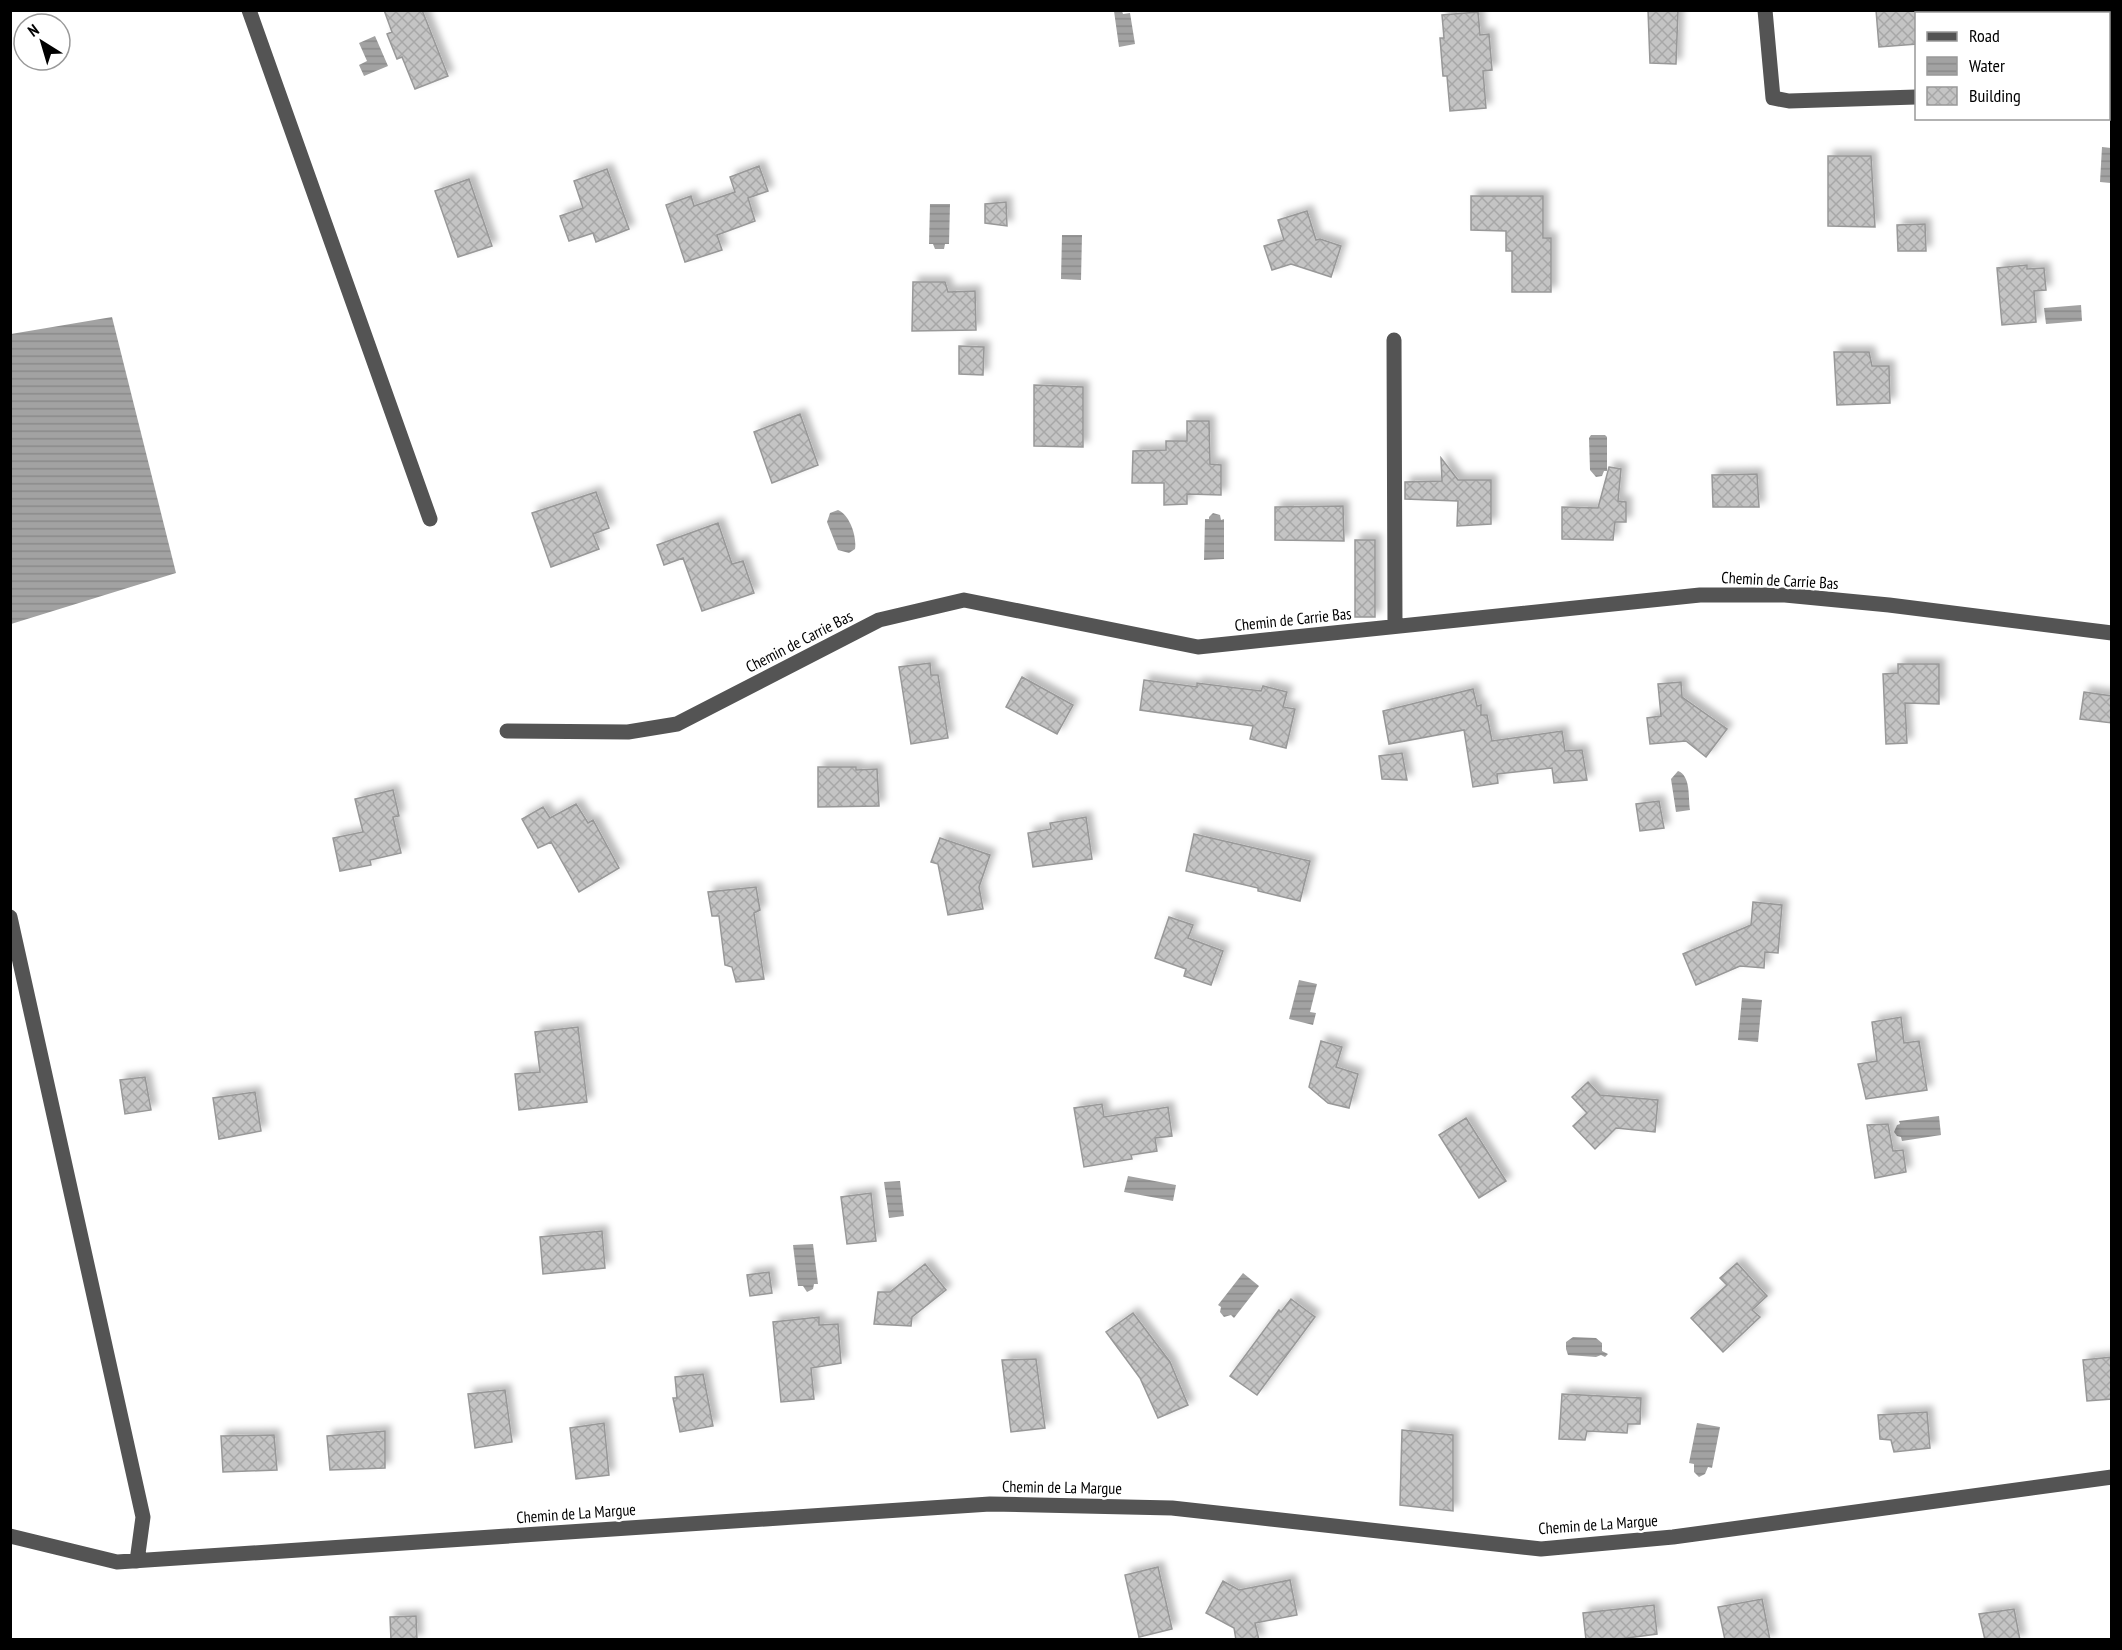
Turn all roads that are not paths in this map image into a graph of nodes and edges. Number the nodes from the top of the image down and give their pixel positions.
1 (249, 10) edge
2 (1765, 10) edge
3 (1915, 96) edge
4 (1394, 340) dead end
5 (430, 519) dead end
6 (1395, 626) junction
7 (2112, 633) edge
8 (507, 731) dead end
9 (10, 917) edge
10 (2112, 1477) edge
11 (10, 1536) edge
12 (137, 1561) junction

1 - 5 street
2 - 3 street
4 - 6 street
6 - 7 street, Chemin de Carrie Bas
6 - 8 street, Chemin de Carrie Bas
9 - 12 street
10 - 12 street, Chemin de La Margue
11 - 12 street, Chemin de La Margue

